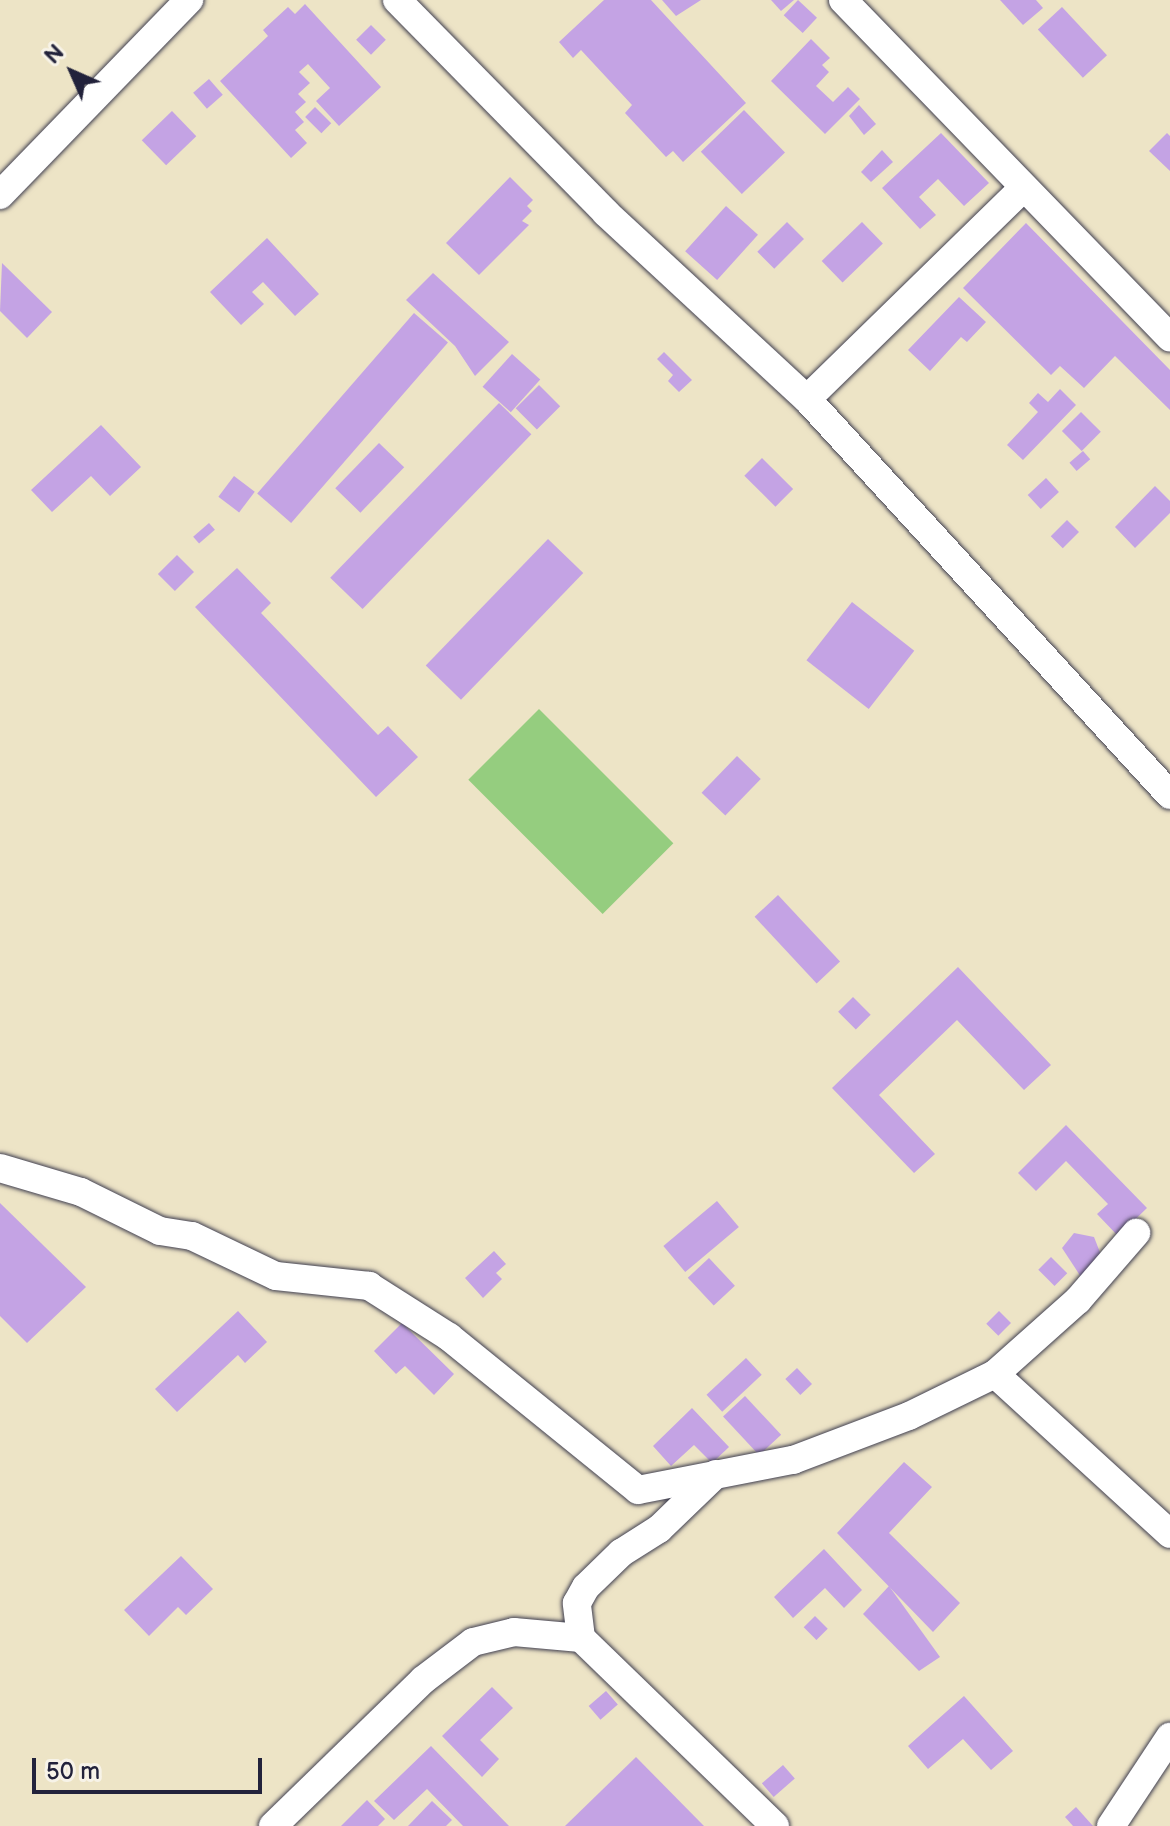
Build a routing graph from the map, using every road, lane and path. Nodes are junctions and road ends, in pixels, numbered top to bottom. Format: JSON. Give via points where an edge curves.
{"nodes":[{"id":1,"x":189,"y":0,"type":"edge"},
{"id":2,"x":397,"y":0,"type":"edge"},
{"id":3,"x":843,"y":0,"type":"edge"},
{"id":4,"x":1023,"y":188,"type":"junction"},
{"id":5,"x":0,"y":195,"type":"edge"},
{"id":6,"x":1170,"y":338,"type":"edge"},
{"id":7,"x":807,"y":399,"type":"junction"},
{"id":8,"x":1170,"y":795,"type":"edge"},
{"id":9,"x":0,"y":1168,"type":"edge"},
{"id":10,"x":1136,"y":1233,"type":"dead end"},
{"id":11,"x":995,"y":1374,"type":"junction"},
{"id":12,"x":718,"y":1472,"type":"junction"},
{"id":13,"x":1170,"y":1534,"type":"edge"},
{"id":14,"x":581,"y":1638,"type":"junction"},
{"id":15,"x":1170,"y":1737,"type":"edge"},
{"id":16,"x":273,"y":1826,"type":"edge"},
{"id":17,"x":775,"y":1826,"type":"edge"},
{"id":18,"x":1111,"y":1826,"type":"edge"}],
"edges":[{"from":1,"to":5,"type":"street"},
{"from":2,"to":7,"type":"street","via":[[606,213]]},
{"from":3,"to":4,"type":"street"},
{"from":4,"to":6,"type":"street"},
{"from":4,"to":7,"type":"street"},
{"from":7,"to":8,"type":"street"},
{"from":9,"to":12,"type":"street","via":[[81,1192],[160,1231],[192,1236],[276,1276],[369,1286],[449,1337],[638,1490]]},
{"from":10,"to":11,"type":"street","via":[[1078,1300]]},
{"from":11,"to":12,"type":"street","via":[[909,1416],[793,1460]]},
{"from":11,"to":13,"type":"street"},
{"from":12,"to":14,"type":"street","via":[[659,1529],[621,1553],[586,1587],[577,1603]]},
{"from":14,"to":16,"type":"street","via":[[514,1632],[473,1642],[423,1680]]},
{"from":14,"to":17,"type":"street"},
{"from":15,"to":18,"type":"street"}]}
